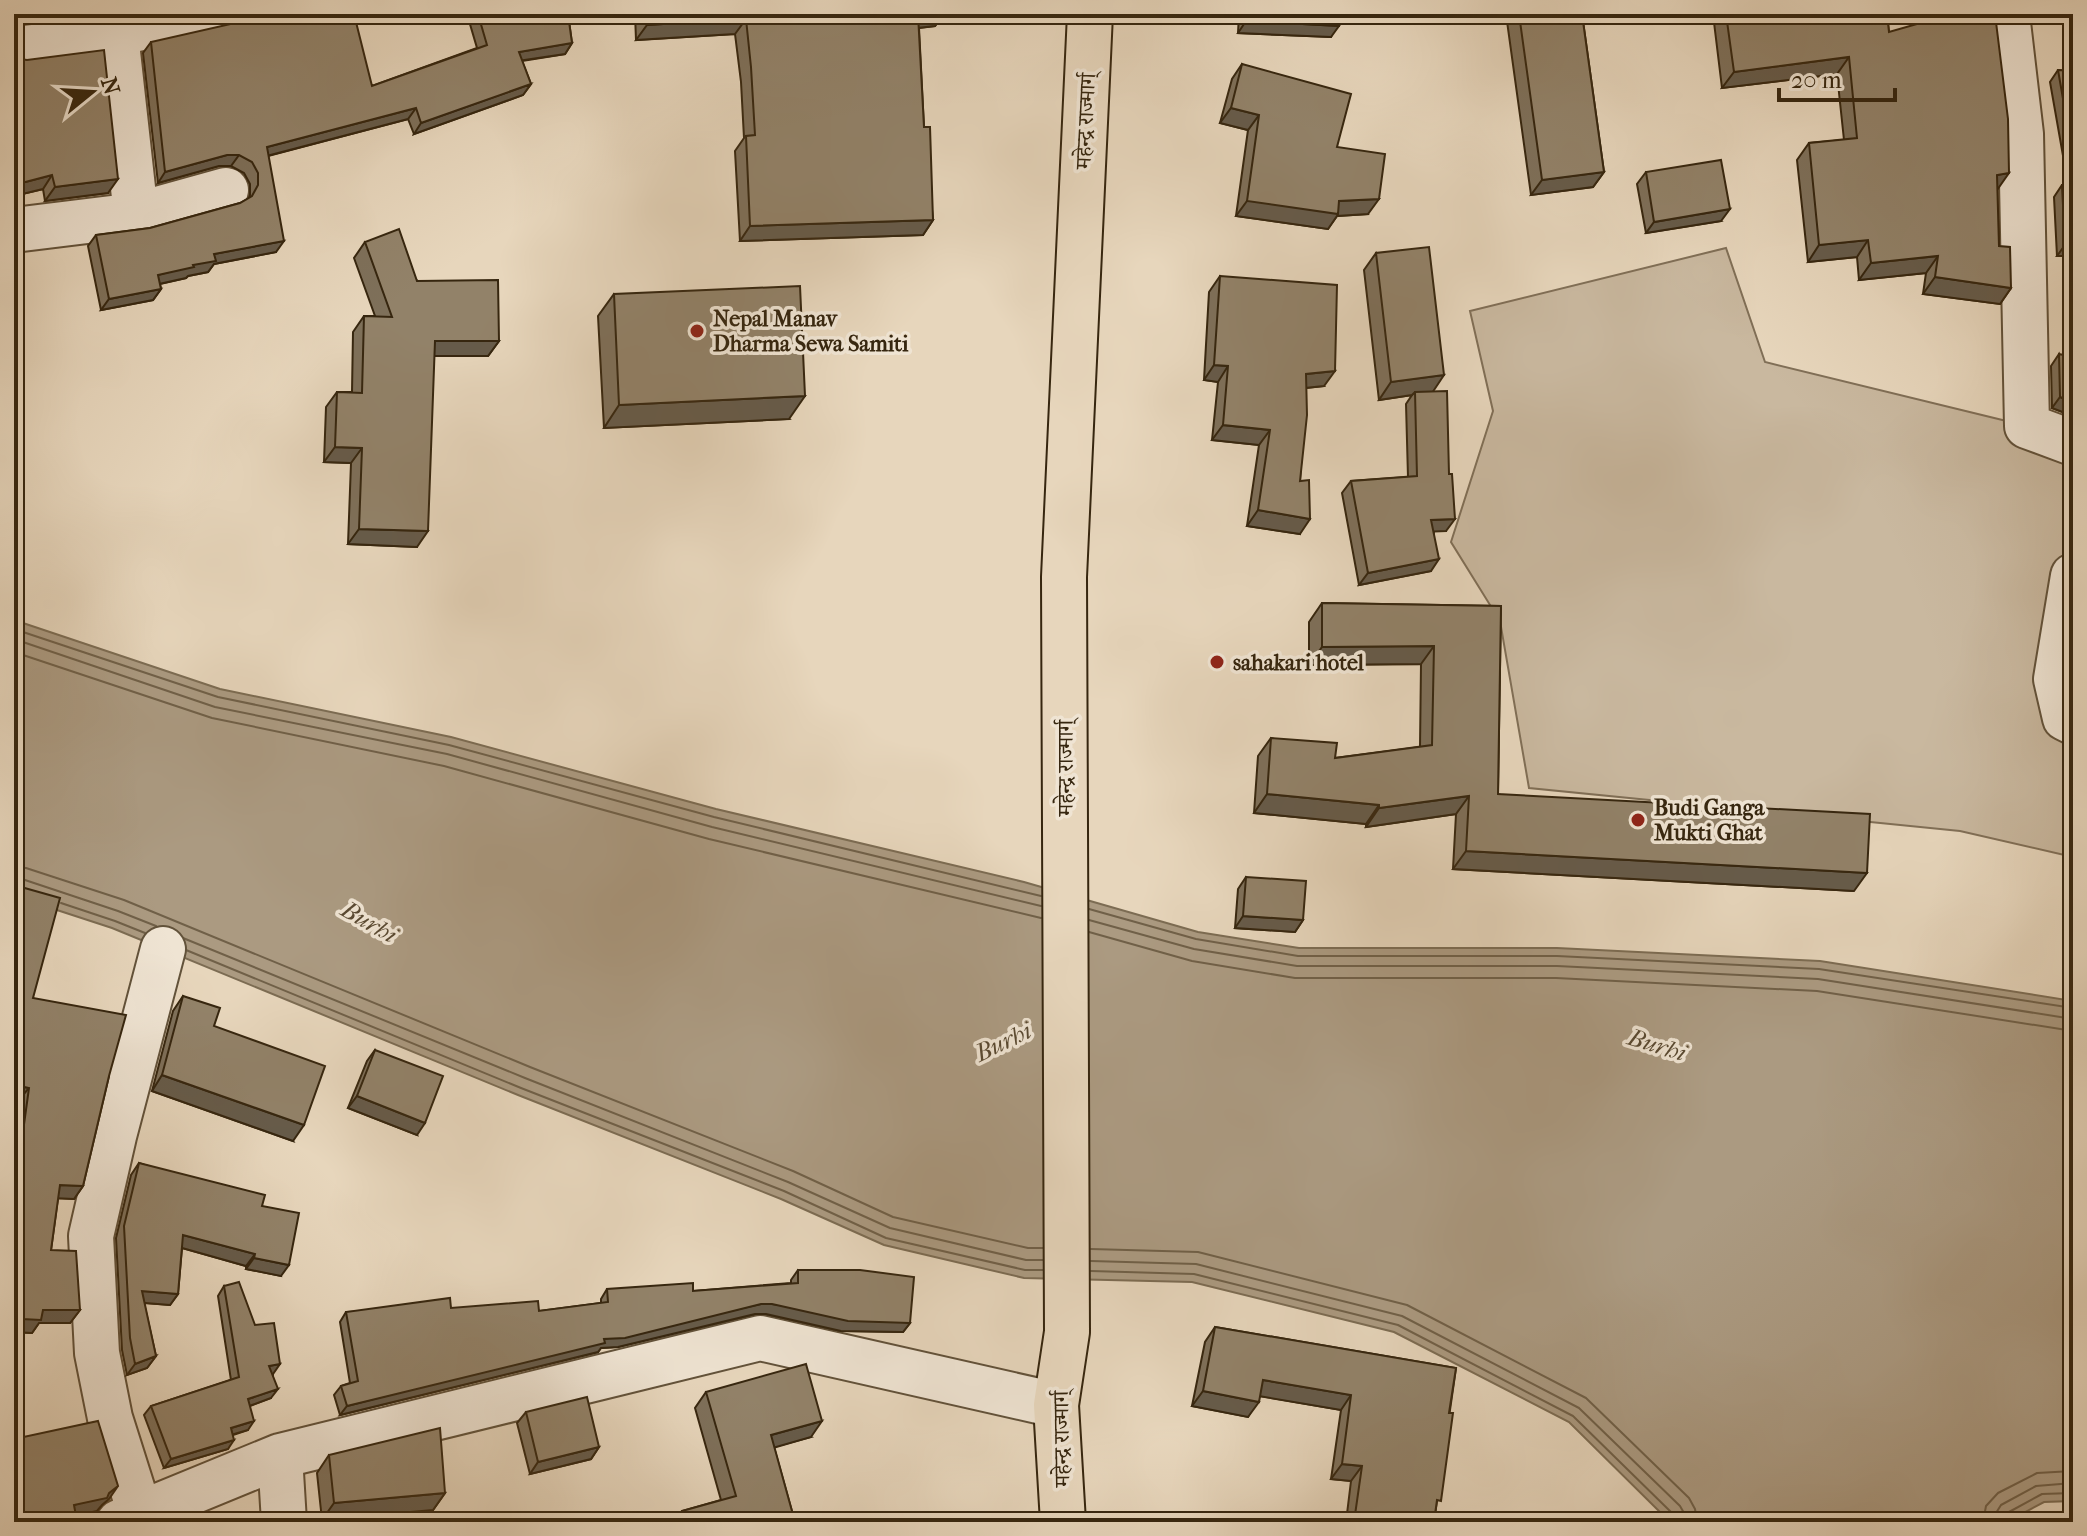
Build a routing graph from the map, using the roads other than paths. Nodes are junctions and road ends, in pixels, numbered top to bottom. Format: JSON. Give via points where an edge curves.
{"nodes":[{"id":1,"x":208,"y":14,"type":"edge"},
{"id":2,"x":1090,"y":14,"type":"edge"},
{"id":3,"x":2007,"y":14,"type":"edge"},
{"id":4,"x":90,"y":30,"type":"edge"},
{"id":5,"x":14,"y":49,"type":"edge"},
{"id":6,"x":226,"y":190,"type":"dead end"},
{"id":7,"x":136,"y":215,"type":"junction"},
{"id":8,"x":14,"y":230,"type":"edge"},
{"id":9,"x":2073,"y":443,"type":"edge"},
{"id":10,"x":2073,"y":576,"type":"edge"},
{"id":11,"x":2073,"y":722,"type":"edge"},
{"id":12,"x":163,"y":949,"type":"dead end"},
{"id":13,"x":1056,"y":1405,"type":"junction"},
{"id":14,"x":280,"y":1456,"type":"junction"},
{"id":15,"x":130,"y":1518,"type":"edge"},
{"id":16,"x":284,"y":1522,"type":"edge"},
{"id":17,"x":1063,"y":1522,"type":"edge"}],
"edges":[{"from":1,"to":4,"type":"street"},
{"from":2,"to":13,"type":"highway","name":"महेन्द्र राज्मार्ग्","via":[[1064,577],[1067,1332]]},
{"from":3,"to":9,"type":"street","via":[[2021,134],[2027,426]]},
{"from":4,"to":5,"type":"street"},
{"from":4,"to":7,"type":"street"},
{"from":6,"to":7,"type":"street"},
{"from":7,"to":8,"type":"street"},
{"from":10,"to":11,"type":"street","via":[[2056,679],[2065,718]]},
{"from":12,"to":15,"type":"street","via":[[91,1236],[97,1353]]},
{"from":13,"to":14,"type":"street","via":[[760,1338]]},
{"from":13,"to":17,"type":"highway","name":"महेन्द्र राज्मार्ग्"},
{"from":14,"to":15,"type":"street"},
{"from":14,"to":16,"type":"street"}]}
